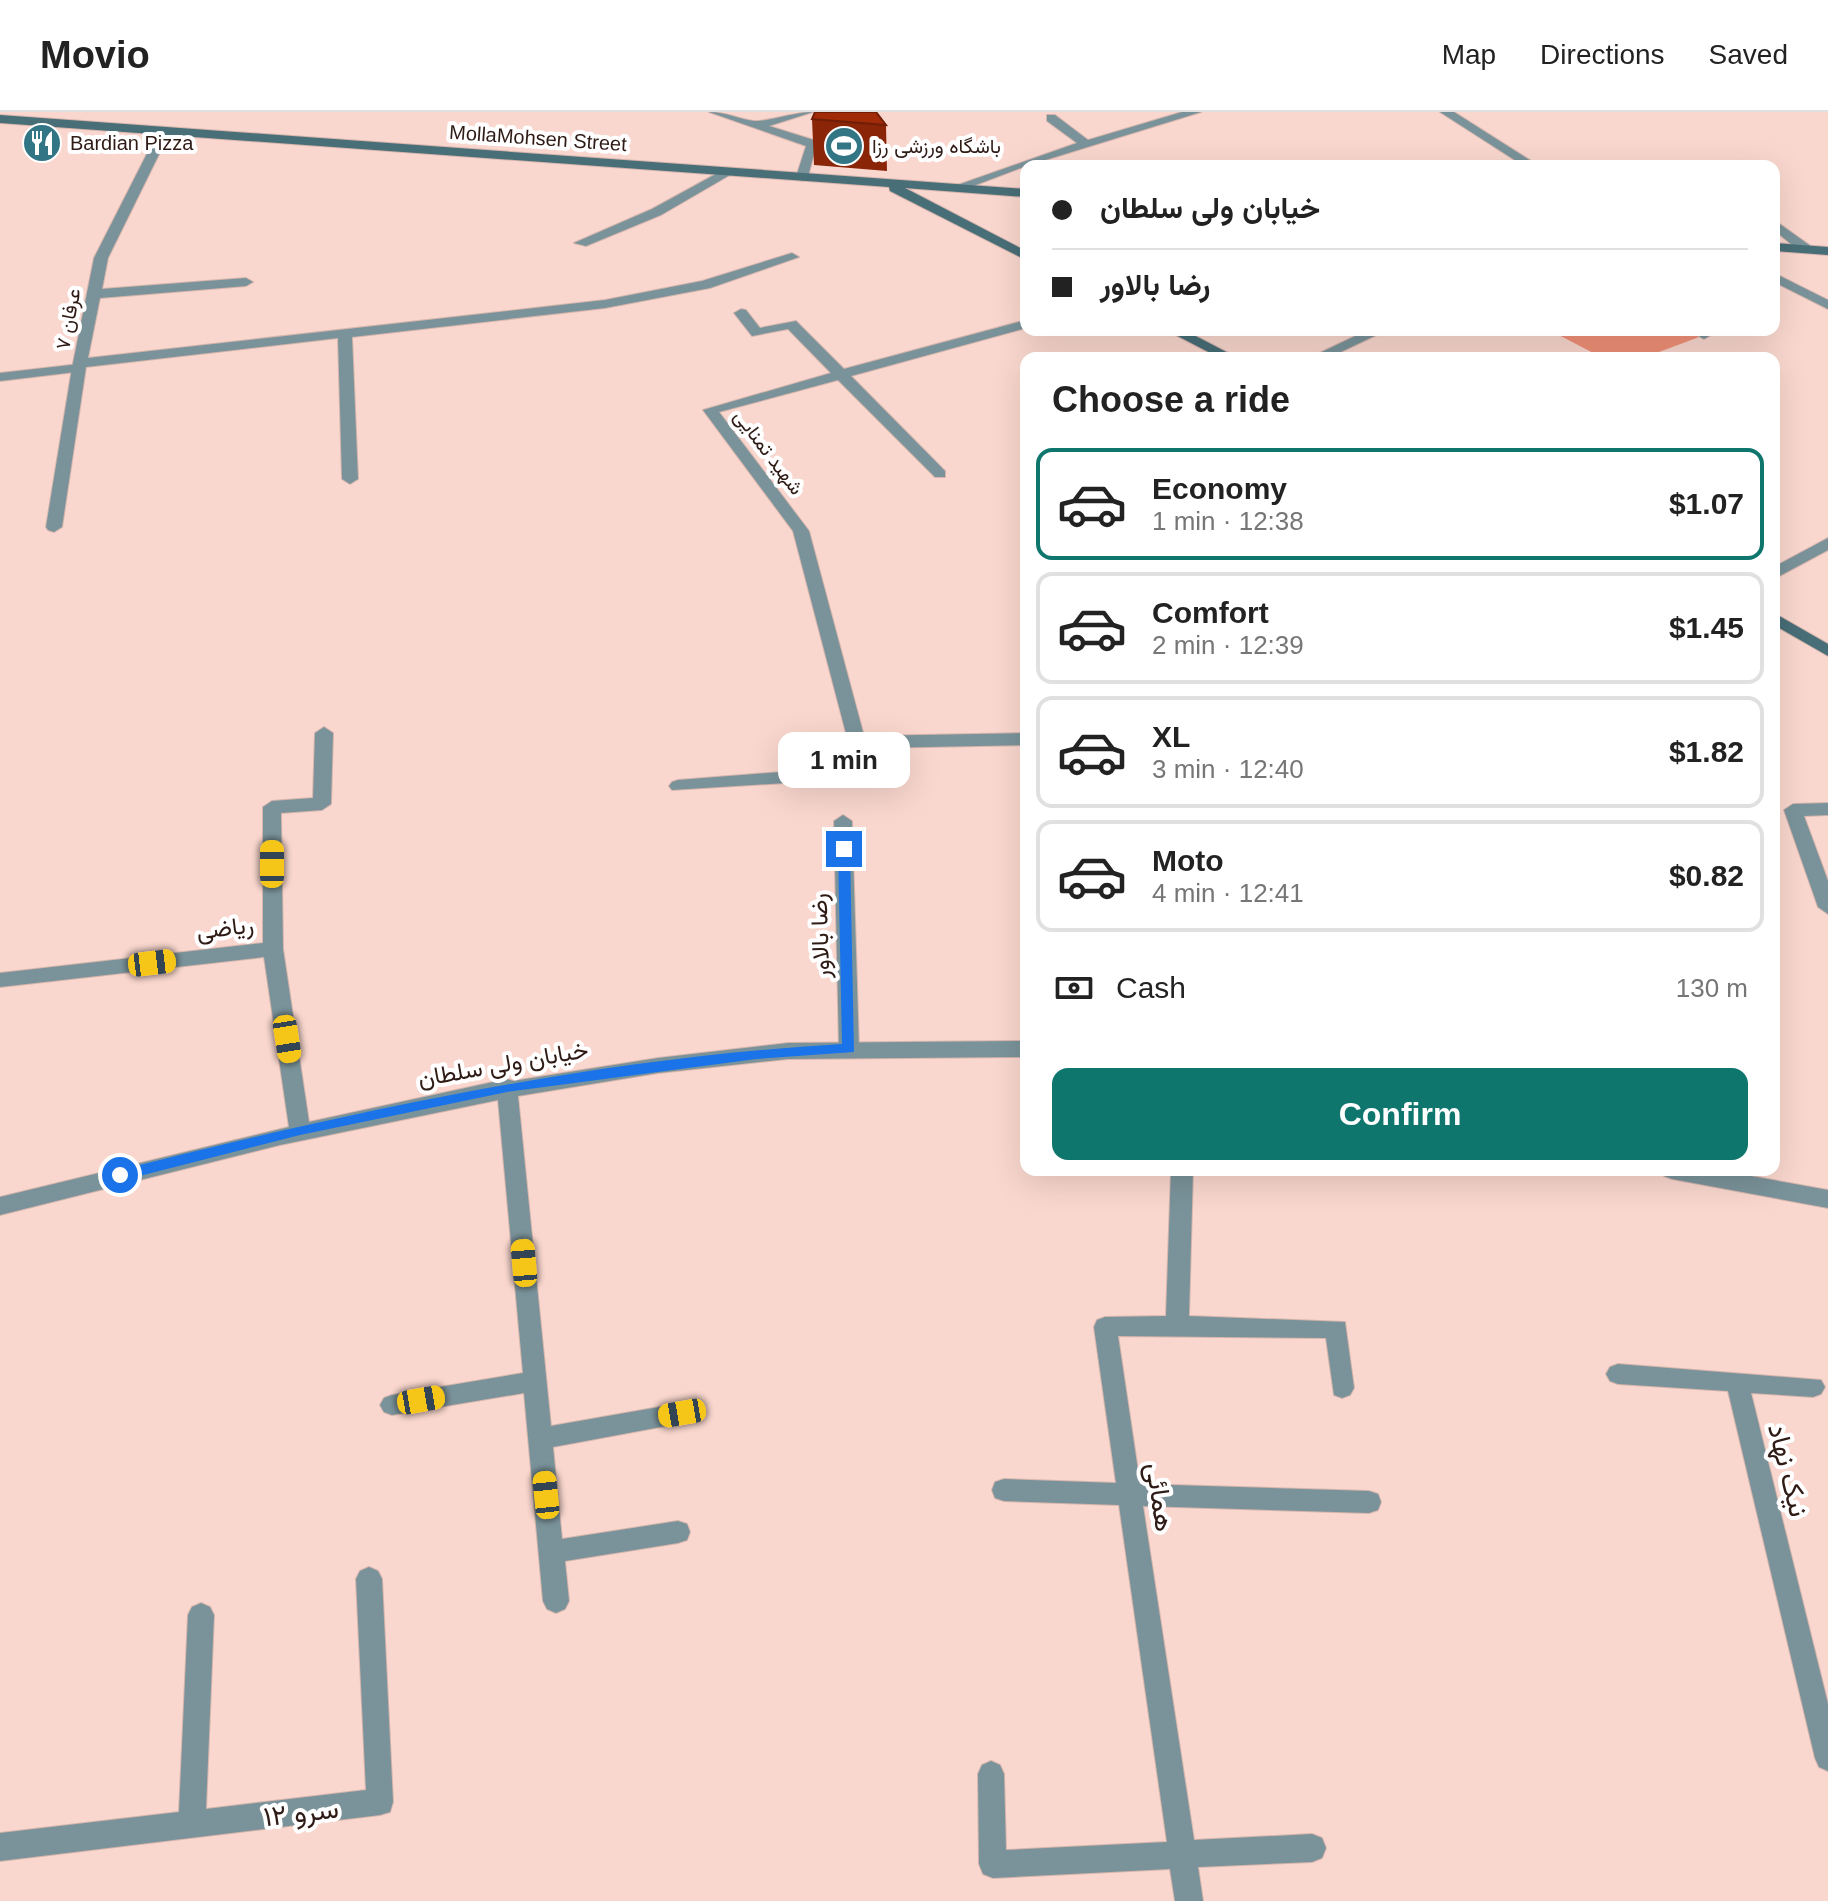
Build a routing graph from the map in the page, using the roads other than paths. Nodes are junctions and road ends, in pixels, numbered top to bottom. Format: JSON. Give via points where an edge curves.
{"nodes":[{"id":1,"x":715,"y":112,"type":"edge"},
{"id":2,"x":807,"y":112,"type":"edge"},
{"id":3,"x":1195,"y":112,"type":"edge"},
{"id":4,"x":1447,"y":112,"type":"edge"},
{"id":5,"x":1051,"y":118,"type":"dead end"},
{"id":6,"x":0,"y":119,"type":"edge"},
{"id":7,"x":757,"y":125,"type":"junction"},
{"id":8,"x":164,"y":132,"type":"junction"},
{"id":9,"x":1086,"y":144,"type":"junction"},
{"id":10,"x":1038,"y":160,"type":"edge"},
{"id":11,"x":1523,"y":160,"type":"edge"},
{"id":12,"x":1020,"y":166,"type":"edge"},
{"id":13,"x":729,"y":172,"type":"junction"},
{"id":14,"x":802,"y":177,"type":"junction"},
{"id":15,"x":885,"y":183,"type":"junction"},
{"id":16,"x":955,"y":188,"type":"junction"},
{"id":17,"x":1020,"y":193,"type":"edge"},
{"id":18,"x":1780,"y":229,"type":"edge"},
{"id":19,"x":581,"y":243,"type":"dead end"},
{"id":20,"x":1780,"y":248,"type":"edge"},
{"id":21,"x":1807,"y":250,"type":"junction"},
{"id":22,"x":1828,"y":251,"type":"edge"},
{"id":23,"x":1020,"y":253,"type":"edge"},
{"id":24,"x":792,"y":257,"type":"dead end"},
{"id":25,"x":1780,"y":280,"type":"edge"},
{"id":26,"x":246,"y":282,"type":"dead end"},
{"id":27,"x":93,"y":294,"type":"junction"},
{"id":28,"x":1828,"y":305,"type":"edge"},
{"id":29,"x":741,"y":313,"type":"dead end"},
{"id":30,"x":1020,"y":326,"type":"edge"},
{"id":31,"x":345,"y":334,"type":"junction"},
{"id":32,"x":1185,"y":336,"type":"edge"},
{"id":33,"x":1366,"y":336,"type":"edge"},
{"id":34,"x":1219,"y":352,"type":"edge"},
{"id":35,"x":1330,"y":352,"type":"edge"},
{"id":36,"x":80,"y":366,"type":"junction"},
{"id":37,"x":841,"y":373,"type":"junction"},
{"id":38,"x":0,"y":377,"type":"edge"},
{"id":39,"x":940,"y":474,"type":"dead end"},
{"id":40,"x":350,"y":479,"type":"dead end"},
{"id":41,"x":54,"y":527,"type":"dead end"},
{"id":42,"x":1828,"y":543,"type":"edge"},
{"id":43,"x":1780,"y":571,"type":"edge"},
{"id":44,"x":1780,"y":622,"type":"edge"},
{"id":45,"x":1828,"y":651,"type":"edge"},
{"id":46,"x":324,"y":733,"type":"dead end"},
{"id":47,"x":1020,"y":739,"type":"edge"},
{"id":48,"x":857,"y":742,"type":"junction"},
{"id":49,"x":678,"y":786,"type":"dead end"},
{"id":50,"x":1828,"y":809,"type":"edge"},
{"id":51,"x":843,"y":821,"type":"dead end"},
{"id":52,"x":1828,"y":907,"type":"edge"},
{"id":53,"x":273,"y":949,"type":"junction"},
{"id":54,"x":0,"y":980,"type":"edge"},
{"id":55,"x":849,"y":1049,"type":"junction"},
{"id":56,"x":1020,"y":1049,"type":"edge"},
{"id":57,"x":507,"y":1087,"type":"junction"},
{"id":58,"x":300,"y":1130,"type":"junction"},
{"id":59,"x":1182,"y":1176,"type":"edge"},
{"id":60,"x":1704,"y":1176,"type":"edge"},
{"id":61,"x":1828,"y":1199,"type":"edge"},
{"id":62,"x":0,"y":1206,"type":"edge"},
{"id":63,"x":1177,"y":1325,"type":"junction"},
{"id":64,"x":1618,"y":1374,"type":"dead end"},
{"id":65,"x":535,"y":1381,"type":"junction"},
{"id":66,"x":1737,"y":1382,"type":"junction"},
{"id":67,"x":1813,"y":1387,"type":"dead end"},
{"id":68,"x":1342,"y":1388,"type":"dead end"},
{"id":69,"x":392,"y":1405,"type":"dead end"},
{"id":70,"x":682,"y":1413,"type":"dead end"},
{"id":71,"x":540,"y":1439,"type":"junction"},
{"id":72,"x":1004,"y":1490,"type":"dead end"},
{"id":73,"x":1130,"y":1494,"type":"junction"},
{"id":74,"x":1369,"y":1502,"type":"dead end"},
{"id":75,"x":678,"y":1532,"type":"dead end"},
{"id":76,"x":552,"y":1552,"type":"junction"},
{"id":77,"x":369,"y":1579,"type":"dead end"},
{"id":78,"x":556,"y":1601,"type":"dead end"},
{"id":79,"x":201,"y":1615,"type":"dead end"},
{"id":80,"x":1828,"y":1758,"type":"edge"},
{"id":81,"x":991,"y":1774,"type":"dead end"},
{"id":82,"x":192,"y":1826,"type":"junction"},
{"id":83,"x":0,"y":1847,"type":"edge"},
{"id":84,"x":1312,"y":1848,"type":"dead end"},
{"id":85,"x":1182,"y":1854,"type":"junction"},
{"id":86,"x":1189,"y":1901,"type":"edge"}],
"edges":[{"from":1,"to":7,"type":"street"},
{"from":2,"to":7,"type":"street"},
{"from":3,"to":9,"type":"street"},
{"from":4,"to":11,"type":"street"},
{"from":5,"to":9,"type":"street"},
{"from":6,"to":8,"type":"main road","name":"MollaMohsen Street"},
{"from":7,"to":14,"type":"street","via":[[813,144]]},
{"from":8,"to":13,"type":"main road","name":"MollaMohsen Street"},
{"from":8,"to":27,"type":"street","name":"عرفان ۷","via":[[115,224]]},
{"from":9,"to":10,"type":"street"},
{"from":12,"to":16,"type":"street"},
{"from":13,"to":14,"type":"main road","name":"MollaMohsen Street"},
{"from":13,"to":19,"type":"street","via":[[657,213]]},
{"from":14,"to":15,"type":"main road","name":"MollaMohsen Street"},
{"from":15,"to":16,"type":"main road","name":"MollaMohsen Street"},
{"from":15,"to":23,"type":"main road"},
{"from":16,"to":17,"type":"main road","name":"MollaMohsen Street"},
{"from":18,"to":21,"type":"street"},
{"from":20,"to":21,"type":"main road"},
{"from":21,"to":22,"type":"main road"},
{"from":24,"to":31,"type":"street","via":[[751,273],[655,296]]},
{"from":25,"to":28,"type":"street"},
{"from":26,"to":27,"type":"street"},
{"from":27,"to":36,"type":"street","name":"عرفان ۷"},
{"from":29,"to":37,"type":"street","via":[[757,333],[791,324]]},
{"from":30,"to":37,"type":"street","name":"شهید تمنایی"},
{"from":31,"to":36,"type":"street"},
{"from":31,"to":40,"type":"street"},
{"from":32,"to":34,"type":"main road"},
{"from":33,"to":35,"type":"street"},
{"from":36,"to":38,"type":"street"},
{"from":36,"to":41,"type":"street","name":"عرفان ۷"},
{"from":37,"to":39,"type":"street"},
{"from":37,"to":48,"type":"street","name":"شهید تمنایی","via":[[710,410],[801,531]]},
{"from":42,"to":43,"type":"street"},
{"from":44,"to":45,"type":"main road"},
{"from":46,"to":53,"type":"street","via":[[322,804],[272,807]]},
{"from":47,"to":48,"type":"street"},
{"from":48,"to":49,"type":"street","via":[[813,743],[817,775]]},
{"from":50,"to":52,"type":"street","via":[[1793,810]]},
{"from":51,"to":55,"type":"street","name":"رضا بالاور"},
{"from":53,"to":54,"type":"street","name":"ریاضی"},
{"from":53,"to":58,"type":"street","name":"ریاضی"},
{"from":55,"to":56,"type":"street","name":"خیابان ولی سلطان"},
{"from":55,"to":57,"type":"street","name":"خیابان ولی سلطان","via":[[756,1054]]},
{"from":57,"to":58,"type":"street","name":"خیابان ولی سلطان"},
{"from":57,"to":65,"type":"street"},
{"from":58,"to":62,"type":"street","name":"خیابان ولی سلطان"},
{"from":59,"to":63,"type":"street"},
{"from":60,"to":61,"type":"street"},
{"from":63,"to":68,"type":"street","via":[[1337,1329]]},
{"from":63,"to":73,"type":"street","name":"همائی","via":[[1105,1327]]},
{"from":64,"to":66,"type":"street"},
{"from":65,"to":69,"type":"street"},
{"from":65,"to":71,"type":"street"},
{"from":66,"to":67,"type":"street"},
{"from":66,"to":80,"type":"street","name":"نیک نهاد"},
{"from":70,"to":71,"type":"street"},
{"from":71,"to":76,"type":"street"},
{"from":72,"to":73,"type":"street"},
{"from":73,"to":74,"type":"street"},
{"from":73,"to":85,"type":"street","name":"همائی"},
{"from":75,"to":76,"type":"street"},
{"from":76,"to":78,"type":"street"},
{"from":77,"to":82,"type":"street","name":"سرو ۱۲","via":[[380,1802]]},
{"from":79,"to":82,"type":"street"},
{"from":81,"to":85,"type":"street","via":[[993,1864]]},
{"from":82,"to":83,"type":"street","name":"سرو ۱۲"},
{"from":84,"to":85,"type":"street"},
{"from":85,"to":86,"type":"street","name":"همائی"}]}
